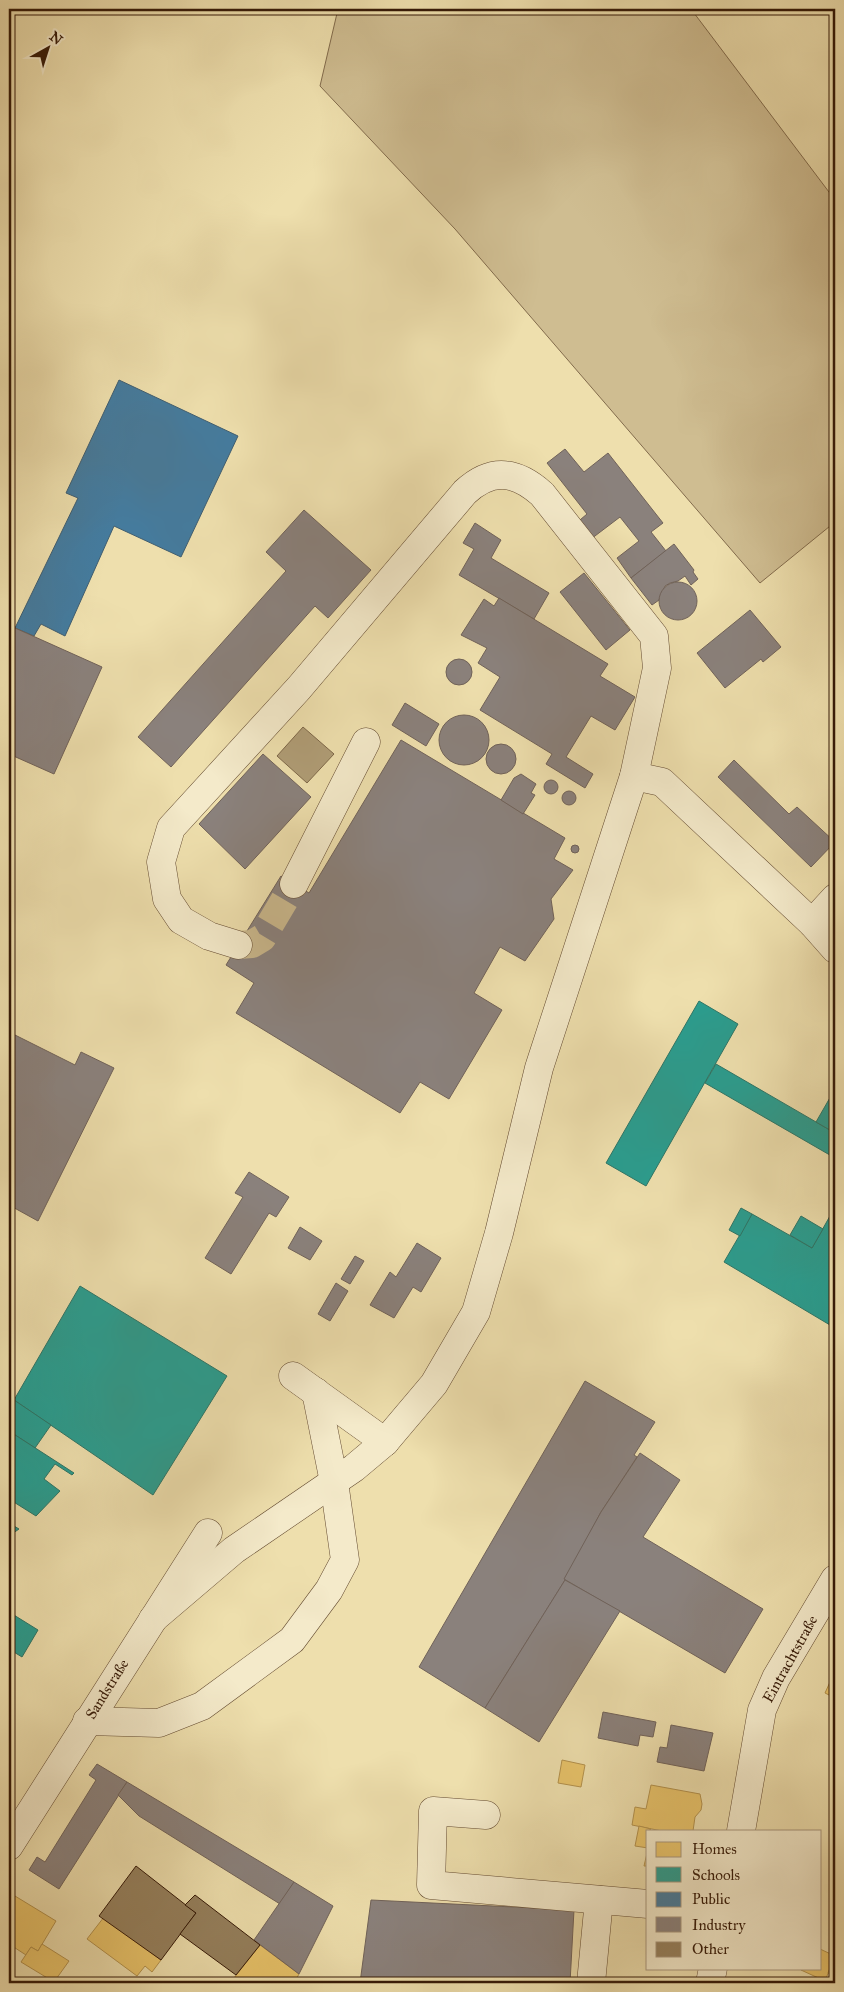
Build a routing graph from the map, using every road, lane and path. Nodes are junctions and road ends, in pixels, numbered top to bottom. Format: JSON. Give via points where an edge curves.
{"nodes":[{"id":1,"x":366,"y":742,"type":"dead end"},
{"id":2,"x":634,"y":776,"type":"junction"},
{"id":3,"x":294,"y":884,"type":"tunnel mouth"},
{"id":4,"x":835,"y":898,"type":"edge"},
{"id":5,"x":812,"y":923,"type":"junction"},
{"id":6,"x":238,"y":945,"type":"tunnel mouth"},
{"id":7,"x":835,"y":949,"type":"edge"},
{"id":8,"x":293,"y":1376,"type":"dead end"},
{"id":9,"x":316,"y":1392,"type":"junction"},
{"id":10,"x":385,"y":1442,"type":"junction"},
{"id":11,"x":334,"y":1482,"type":"junction"},
{"id":12,"x":208,"y":1533,"type":"dead end"},
{"id":13,"x":835,"y":1580,"type":"edge"},
{"id":14,"x":153,"y":1619,"type":"junction"},
{"id":15,"x":88,"y":1721,"type":"junction"},
{"id":16,"x":486,"y":1815,"type":"dead end"},
{"id":17,"x":741,"y":1830,"type":"edge"},
{"id":18,"x":9,"y":1846,"type":"edge"},
{"id":19,"x":599,"y":1900,"type":"junction"},
{"id":20,"x":646,"y":1904,"type":"edge"},
{"id":21,"x":713,"y":1970,"type":"edge"},
{"id":22,"x":591,"y":1983,"type":"edge"},
{"id":23,"x":710,"y":1983,"type":"edge"}],
"edges":[{"from":1,"to":3,"type":"street"},
{"from":2,"to":5,"type":"street","via":[[662,782]]},
{"from":2,"to":6,"type":"street","via":[[657,668],[654,636],[542,494],[512,474],[477,481],[299,688],[171,828],[161,862],[167,899],[181,920],[209,936]]},
{"from":2,"to":10,"type":"street","via":[[539,1068],[500,1233],[476,1312],[434,1384]]},
{"from":4,"to":5,"type":"street"},
{"from":5,"to":7,"type":"street"},
{"from":8,"to":9,"type":"street"},
{"from":9,"to":10,"type":"street"},
{"from":9,"to":11,"type":"street"},
{"from":10,"to":11,"type":"street"},
{"from":11,"to":14,"type":"street","via":[[234,1550]]},
{"from":11,"to":15,"type":"street","via":[[345,1560],[329,1590],[292,1640],[202,1706],[159,1723]]},
{"from":12,"to":14,"type":"street","name":"Sandstraße"},
{"from":13,"to":17,"type":"street","name":"Eintrachtstraße","via":[[776,1678],[762,1710]]},
{"from":14,"to":15,"type":"street","name":"Sandstraße"},
{"from":15,"to":18,"type":"street","name":"Sandstraße"},
{"from":16,"to":19,"type":"street","via":[[432,1810],[431,1885]]},
{"from":19,"to":20,"type":"street"},
{"from":19,"to":22,"type":"street"},
{"from":21,"to":23,"type":"street"}]}
